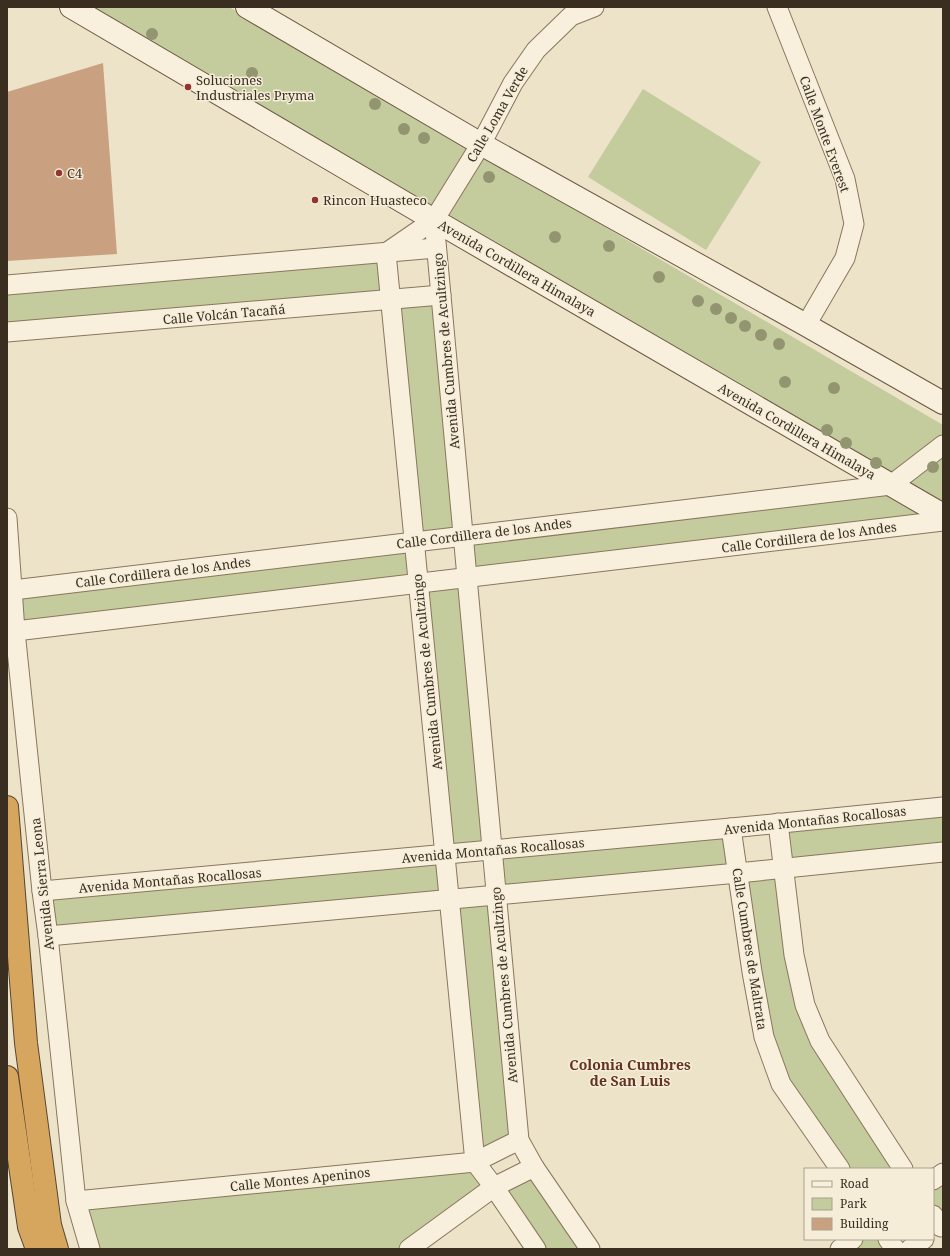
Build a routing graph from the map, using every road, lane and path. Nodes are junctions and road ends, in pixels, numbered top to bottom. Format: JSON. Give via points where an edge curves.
{"nodes":[{"id":1,"x":71,"y":7,"type":"edge"},
{"id":2,"x":247,"y":7,"type":"edge"},
{"id":3,"x":594,"y":7,"type":"edge"},
{"id":4,"x":777,"y":7,"type":"edge"},
{"id":5,"x":481,"y":144,"type":"junction"},
{"id":6,"x":434,"y":220,"type":"junction"},
{"id":7,"x":436,"y":248,"type":"junction"},
{"id":8,"x":386,"y":253,"type":"junction"},
{"id":9,"x":7,"y":285,"type":"edge"},
{"id":10,"x":440,"y":295,"type":"junction"},
{"id":11,"x":390,"y":300,"type":"junction"},
{"id":12,"x":806,"y":325,"type":"junction"},
{"id":13,"x":7,"y":332,"type":"edge"},
{"id":14,"x":943,"y":403,"type":"edge"},
{"id":15,"x":943,"y":445,"type":"edge"},
{"id":16,"x":891,"y":485,"type":"junction"},
{"id":17,"x":943,"y":515,"type":"edge"},
{"id":18,"x":7,"y":518,"type":"edge"},
{"id":19,"x":943,"y":521,"type":"edge"},
{"id":20,"x":463,"y":536,"type":"junction"},
{"id":21,"x":414,"y":542,"type":"junction"},
{"id":22,"x":467,"y":578,"type":"junction"},
{"id":23,"x":418,"y":583,"type":"junction"},
{"id":24,"x":13,"y":590,"type":"junction"},
{"id":25,"x":11,"y":632,"type":"edge"},
{"id":26,"x":7,"y":807,"type":"edge"},
{"id":27,"x":943,"y":807,"type":"edge"},
{"id":28,"x":778,"y":823,"type":"junction"},
{"id":29,"x":731,"y":828,"type":"junction"},
{"id":30,"x":492,"y":850,"type":"junction"},
{"id":31,"x":943,"y":852,"type":"edge"},
{"id":32,"x":445,"y":854,"type":"junction"},
{"id":33,"x":783,"y":868,"type":"junction"},
{"id":34,"x":738,"y":873,"type":"junction"},
{"id":35,"x":42,"y":891,"type":"junction"},
{"id":36,"x":496,"y":894,"type":"junction"},
{"id":37,"x":449,"y":899,"type":"junction"},
{"id":38,"x":48,"y":936,"type":"junction"},
{"id":39,"x":7,"y":1077,"type":"edge"},
{"id":40,"x":7,"y":1106,"type":"edge"},
{"id":41,"x":519,"y":1140,"type":"junction"},
{"id":42,"x":475,"y":1162,"type":"junction"},
{"id":43,"x":534,"y":1167,"type":"junction"},
{"id":44,"x":839,"y":1168,"type":"edge"},
{"id":45,"x":902,"y":1168,"type":"edge"},
{"id":46,"x":943,"y":1173,"type":"edge"},
{"id":47,"x":934,"y":1179,"type":"edge"},
{"id":48,"x":494,"y":1188,"type":"junction"},
{"id":49,"x":76,"y":1201,"type":"junction"},
{"id":50,"x":852,"y":1240,"type":"edge"},
{"id":51,"x":889,"y":1240,"type":"edge"},
{"id":52,"x":923,"y":1240,"type":"edge"},
{"id":53,"x":23,"y":1249,"type":"edge"},
{"id":54,"x":37,"y":1249,"type":"edge"},
{"id":55,"x":57,"y":1249,"type":"edge"},
{"id":56,"x":90,"y":1249,"type":"edge"},
{"id":57,"x":408,"y":1249,"type":"edge"},
{"id":58,"x":536,"y":1249,"type":"edge"},
{"id":59,"x":590,"y":1249,"type":"edge"},
{"id":60,"x":840,"y":1249,"type":"edge"},
{"id":61,"x":895,"y":1249,"type":"edge"},
{"id":62,"x":910,"y":1249,"type":"edge"}],
"edges":[{"from":1,"to":6,"type":"main road","name":"Avenida Cordillera Himalaya"},
{"from":2,"to":5,"type":"main road"},
{"from":3,"to":5,"type":"street","name":"Calle Loma Verde","via":[[571,16],[536,50],[512,83]]},
{"from":4,"to":12,"type":"street","name":"Calle Monte Everest","via":[[844,179],[854,224],[845,258]]},
{"from":5,"to":6,"type":"street","name":"Calle Loma Verde"},
{"from":5,"to":12,"type":"main road"},
{"from":6,"to":7,"type":"street","name":"Avenida Cumbres de Acultzingo"},
{"from":6,"to":8,"type":"street"},
{"from":6,"to":16,"type":"main road","name":"Avenida Cordillera Himalaya"},
{"from":7,"to":8,"type":"street"},
{"from":7,"to":10,"type":"street","name":"Avenida Cumbres de Acultzingo"},
{"from":8,"to":9,"type":"street"},
{"from":8,"to":11,"type":"street","name":"Avenida Cumbres de Acultzingo"},
{"from":10,"to":11,"type":"street","name":"Calle Volcán Tacañá"},
{"from":10,"to":20,"type":"street","name":"Avenida Cumbres de Acultzingo"},
{"from":11,"to":13,"type":"street","name":"Calle Volcán Tacañá"},
{"from":11,"to":21,"type":"street","name":"Avenida Cumbres de Acultzingo"},
{"from":12,"to":14,"type":"main road"},
{"from":15,"to":16,"type":"street"},
{"from":16,"to":17,"type":"main road","name":"Avenida Cordillera Himalaya"},
{"from":16,"to":20,"type":"street","name":"Calle Cordillera de los Andes"},
{"from":18,"to":24,"type":"street","name":"Avenida Sierra Leona"},
{"from":19,"to":22,"type":"street","name":"Calle Cordillera de los Andes"},
{"from":20,"to":21,"type":"street","name":"Calle Cordillera de los Andes"},
{"from":20,"to":22,"type":"street","name":"Avenida Cumbres de Acultzingo"},
{"from":21,"to":23,"type":"street","name":"Avenida Cumbres de Acultzingo"},
{"from":21,"to":24,"type":"street","name":"Calle Cordillera de los Andes"},
{"from":22,"to":23,"type":"street","name":"Calle Cordillera de los Andes"},
{"from":22,"to":30,"type":"street","name":"Avenida Cumbres de Acultzingo"},
{"from":23,"to":25,"type":"street","name":"Calle Cordillera de los Andes"},
{"from":23,"to":32,"type":"street","name":"Avenida Cumbres de Acultzingo"},
{"from":24,"to":25,"type":"street","name":"Avenida Sierra Leona"},
{"from":25,"to":35,"type":"street","name":"Avenida Sierra Leona"},
{"from":26,"to":55,"type":"highway","name":"Avenida Sierra Leona","via":[[26,1043],[50,1225]]},
{"from":27,"to":28,"type":"street","name":"Avenida Montañas Rocallosas"},
{"from":28,"to":29,"type":"street","name":"Avenida Montañas Rocallosas"},
{"from":28,"to":33,"type":"street"},
{"from":29,"to":30,"type":"street","name":"Avenida Montañas Rocallosas"},
{"from":29,"to":34,"type":"street","name":"Calle Cumbres de Maltrata"},
{"from":30,"to":32,"type":"street","name":"Avenida Montañas Rocallosas"},
{"from":30,"to":36,"type":"street","name":"Avenida Cumbres de Acultzingo"},
{"from":31,"to":33,"type":"street"},
{"from":32,"to":35,"type":"street","name":"Avenida Montañas Rocallosas"},
{"from":32,"to":37,"type":"street","name":"Avenida Cumbres de Acultzingo"},
{"from":33,"to":34,"type":"street"},
{"from":33,"to":45,"type":"street","via":[[794,956],[805,1005],[820,1041]]},
{"from":34,"to":36,"type":"street"},
{"from":34,"to":44,"type":"street","name":"Calle Cumbres de Maltrata","via":[[764,1037],[781,1084]]},
{"from":35,"to":38,"type":"street","name":"Avenida Sierra Leona"},
{"from":36,"to":37,"type":"street"},
{"from":36,"to":41,"type":"street","name":"Avenida Cumbres de Acultzingo"},
{"from":37,"to":38,"type":"street"},
{"from":37,"to":42,"type":"street","name":"Avenida Cumbres de Acultzingo"},
{"from":38,"to":49,"type":"street","name":"Avenida Sierra Leona"},
{"from":39,"to":54,"type":"highway","via":[[29,1227]]},
{"from":40,"to":53,"type":"highway","via":[[16,1230]]},
{"from":41,"to":42,"type":"street","name":"Calle Montes Apeninos"},
{"from":41,"to":43,"type":"street","name":"Avenida Cumbres de Acultzingo"},
{"from":42,"to":48,"type":"street"},
{"from":42,"to":49,"type":"street","name":"Calle Montes Apeninos"},
{"from":43,"to":48,"type":"street"},
{"from":43,"to":59,"type":"street","name":"Avenida Cumbres de Acultzingo"},
{"from":46,"to":47,"type":"street"},
{"from":48,"to":57,"type":"street"},
{"from":48,"to":58,"type":"street"},
{"from":49,"to":56,"type":"street","name":"Avenida Sierra Leona"},
{"from":50,"to":60,"type":"street"},
{"from":51,"to":61,"type":"street"},
{"from":52,"to":62,"type":"street"}]}
